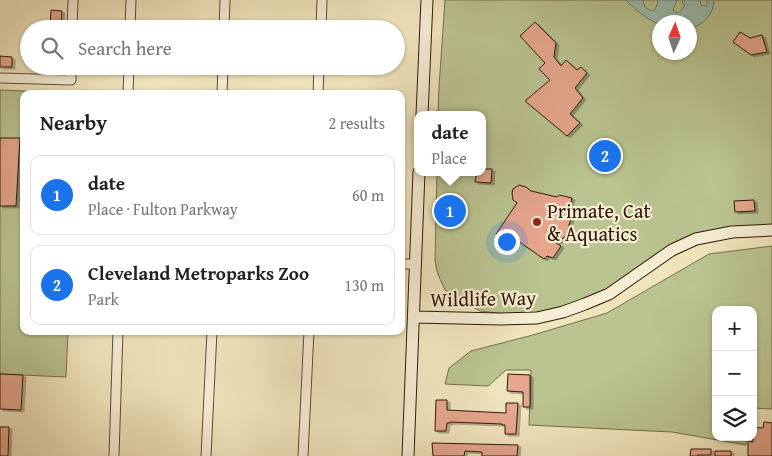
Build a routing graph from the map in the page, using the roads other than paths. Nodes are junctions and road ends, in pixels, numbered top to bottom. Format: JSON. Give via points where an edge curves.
{"nodes":[{"id":1,"x":73,"y":0,"type":"edge"},
{"id":2,"x":131,"y":0,"type":"edge"},
{"id":3,"x":225,"y":0,"type":"edge"},
{"id":4,"x":322,"y":0,"type":"edge"},
{"id":5,"x":427,"y":0,"type":"edge"},
{"id":6,"x":72,"y":20,"type":"edge"},
{"id":7,"x":130,"y":20,"type":"edge"},
{"id":8,"x":224,"y":20,"type":"edge"},
{"id":9,"x":321,"y":20,"type":"edge"},
{"id":10,"x":71,"y":75,"type":"edge"},
{"id":11,"x":129,"y":75,"type":"edge"},
{"id":12,"x":223,"y":75,"type":"edge"},
{"id":13,"x":319,"y":75,"type":"edge"},
{"id":14,"x":0,"y":78,"type":"edge"},
{"id":15,"x":128,"y":90,"type":"edge"},
{"id":16,"x":222,"y":90,"type":"edge"},
{"id":17,"x":318,"y":90,"type":"edge"},
{"id":18,"x":422,"y":111,"type":"edge"},
{"id":19,"x":419,"y":176,"type":"edge"},
{"id":20,"x":772,"y":230,"type":"edge"},
{"id":21,"x":405,"y":264,"type":"edge"},
{"id":22,"x":415,"y":264,"type":"junction"},
{"id":23,"x":414,"y":317,"type":"junction"},
{"id":24,"x":118,"y":335,"type":"edge"},
{"id":25,"x":212,"y":335,"type":"edge"},
{"id":26,"x":309,"y":335,"type":"edge"},
{"id":27,"x":114,"y":456,"type":"edge"},
{"id":28,"x":206,"y":456,"type":"edge"},
{"id":29,"x":303,"y":456,"type":"edge"},
{"id":30,"x":408,"y":456,"type":"edge"}],
"edges":[{"from":1,"to":6,"type":"street"},
{"from":2,"to":7,"type":"street"},
{"from":3,"to":8,"type":"street"},
{"from":4,"to":9,"type":"street"},
{"from":5,"to":18,"type":"street"},
{"from":10,"to":14,"type":"street","via":[[71,80]]},
{"from":11,"to":15,"type":"street"},
{"from":12,"to":16,"type":"street"},
{"from":13,"to":17,"type":"street"},
{"from":19,"to":22,"type":"street"},
{"from":20,"to":23,"type":"street","name":"Wildlife Way","via":[[732,232],[696,239],[672,250],[609,294],[563,312],[537,318]]},
{"from":21,"to":22,"type":"street"},
{"from":22,"to":23,"type":"street"},
{"from":23,"to":30,"type":"street"},
{"from":24,"to":27,"type":"street"},
{"from":25,"to":28,"type":"street"},
{"from":26,"to":29,"type":"street"}]}
